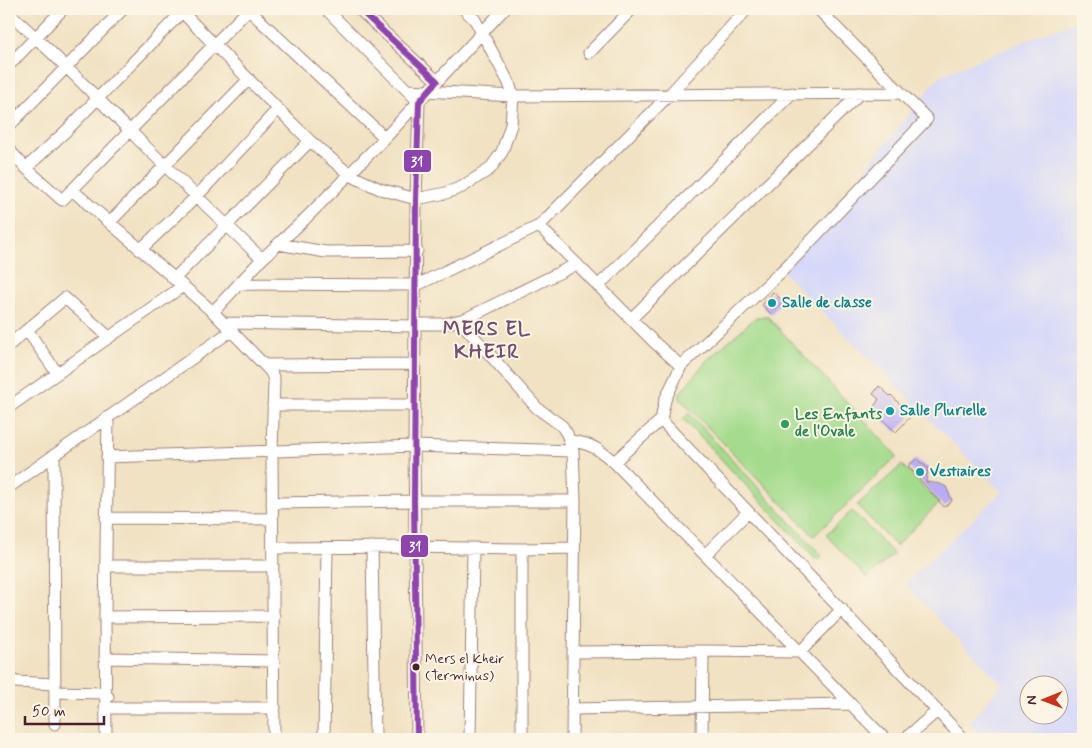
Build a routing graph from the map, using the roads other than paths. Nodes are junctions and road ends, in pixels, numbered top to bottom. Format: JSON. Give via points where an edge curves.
{"nodes":[{"id":1,"x":63,"y":9,"type":"edge"},
{"id":2,"x":123,"y":9,"type":"edge"},
{"id":3,"x":248,"y":9,"type":"edge"},
{"id":4,"x":326,"y":9,"type":"edge"},
{"id":5,"x":359,"y":9,"type":"edge"},
{"id":6,"x":464,"y":9,"type":"edge"},
{"id":7,"x":504,"y":9,"type":"edge"},
{"id":8,"x":632,"y":9,"type":"edge"},
{"id":9,"x":747,"y":9,"type":"edge"},
{"id":10,"x":818,"y":9,"type":"edge"},
{"id":11,"x":180,"y":10,"type":"edge"},
{"id":12,"x":9,"y":13,"type":"edge"},
{"id":13,"x":481,"y":34,"type":"junction"},
{"id":14,"x":36,"y":37,"type":"junction"},
{"id":15,"x":214,"y":44,"type":"junction"},
{"id":16,"x":589,"y":53,"type":"dead end"},
{"id":17,"x":9,"y":65,"type":"edge"},
{"id":18,"x":66,"y":67,"type":"junction"},
{"id":19,"x":249,"y":79,"type":"junction"},
{"id":20,"x":437,"y":81,"type":"junction"},
{"id":21,"x":408,"y":90,"type":"junction"},
{"id":22,"x":427,"y":92,"type":"junction"},
{"id":23,"x":792,"y":93,"type":"junction"},
{"id":24,"x":860,"y":93,"type":"junction"},
{"id":25,"x":900,"y":93,"type":"junction"},
{"id":26,"x":670,"y":94,"type":"junction"},
{"id":27,"x":513,"y":96,"type":"junction"},
{"id":28,"x":98,"y":97,"type":"junction"},
{"id":29,"x":419,"y":102,"type":"junction"},
{"id":30,"x":278,"y":109,"type":"junction"},
{"id":31,"x":9,"y":126,"type":"edge"},
{"id":32,"x":130,"y":131,"type":"junction"},
{"id":33,"x":385,"y":138,"type":"junction"},
{"id":34,"x":310,"y":141,"type":"junction"},
{"id":35,"x":9,"y":150,"type":"edge"},
{"id":36,"x":166,"y":166,"type":"junction"},
{"id":37,"x":26,"y":168,"type":"junction"},
{"id":38,"x":350,"y":175,"type":"junction"},
{"id":39,"x":72,"y":190,"type":"junction"},
{"id":40,"x":197,"y":196,"type":"junction"},
{"id":41,"x":416,"y":199,"type":"junction"},
{"id":42,"x":110,"y":222,"type":"junction"},
{"id":43,"x":227,"y":226,"type":"junction"},
{"id":44,"x":539,"y":226,"type":"junction"},
{"id":45,"x":278,"y":244,"type":"junction"},
{"id":46,"x":140,"y":250,"type":"junction"},
{"id":47,"x":416,"y":251,"type":"junction"},
{"id":48,"x":262,"y":259,"type":"junction"},
{"id":49,"x":577,"y":264,"type":"junction"},
{"id":50,"x":179,"y":282,"type":"junction"},
{"id":51,"x":239,"y":284,"type":"junction"},
{"id":52,"x":417,"y":286,"type":"junction"},
{"id":53,"x":598,"y":286,"type":"junction"},
{"id":54,"x":213,"y":312,"type":"junction"},
{"id":55,"x":631,"y":319,"type":"junction"},
{"id":56,"x":460,"y":321,"type":"junction"},
{"id":57,"x":416,"y":325,"type":"junction"},
{"id":58,"x":228,"y":327,"type":"junction"},
{"id":59,"x":27,"y":330,"type":"junction"},
{"id":60,"x":109,"y":337,"type":"junction"},
{"id":61,"x":9,"y":345,"type":"edge"},
{"id":62,"x":415,"y":364,"type":"junction"},
{"id":63,"x":266,"y":365,"type":"junction"},
{"id":64,"x":681,"y":366,"type":"junction"},
{"id":65,"x":57,"y":373,"type":"junction"},
{"id":66,"x":273,"y":405,"type":"junction"},
{"id":67,"x":415,"y":405,"type":"junction"},
{"id":68,"x":9,"y":407,"type":"edge"},
{"id":69,"x":108,"y":417,"type":"junction"},
{"id":70,"x":661,"y":420,"type":"junction"},
{"id":71,"x":414,"y":446,"type":"junction"},
{"id":72,"x":572,"y":446,"type":"junction"},
{"id":73,"x":272,"y":452,"type":"junction"},
{"id":74,"x":54,"y":455,"type":"junction"},
{"id":75,"x":107,"y":457,"type":"junction"},
{"id":76,"x":614,"y":462,"type":"junction"},
{"id":77,"x":9,"y":486,"type":"edge"},
{"id":78,"x":414,"y":501,"type":"junction"},
{"id":79,"x":574,"y":501,"type":"junction"},
{"id":80,"x":272,"y":503,"type":"junction"},
{"id":81,"x":748,"y":512,"type":"junction"},
{"id":82,"x":106,"y":518,"type":"junction"},
{"id":83,"x":272,"y":519,"type":"junction"},
{"id":84,"x":372,"y":547,"type":"junction"},
{"id":85,"x":414,"y":547,"type":"junction"},
{"id":86,"x":273,"y":548,"type":"junction"},
{"id":87,"x":326,"y":548,"type":"junction"},
{"id":88,"x":473,"y":548,"type":"junction"},
{"id":89,"x":574,"y":548,"type":"junction"},
{"id":90,"x":522,"y":549,"type":"junction"},
{"id":91,"x":705,"y":555,"type":"junction"},
{"id":92,"x":106,"y":566,"type":"junction"},
{"id":93,"x":273,"y":566,"type":"junction"},
{"id":94,"x":842,"y":609,"type":"junction"},
{"id":95,"x":274,"y":616,"type":"junction"},
{"id":96,"x":105,"y":617,"type":"junction"},
{"id":97,"x":703,"y":651,"type":"junction"},
{"id":98,"x":573,"y":652,"type":"junction"},
{"id":99,"x":800,"y":652,"type":"junction"},
{"id":100,"x":105,"y":658,"type":"junction"},
{"id":101,"x":274,"y":661,"type":"junction"},
{"id":102,"x":9,"y":677,"type":"edge"},
{"id":103,"x":55,"y":688,"type":"junction"},
{"id":104,"x":105,"y":692,"type":"junction"},
{"id":105,"x":850,"y":704,"type":"junction"},
{"id":106,"x":703,"y":707,"type":"junction"},
{"id":107,"x":105,"y":708,"type":"junction"},
{"id":108,"x":118,"y":708,"type":"junction"},
{"id":109,"x":275,"y":708,"type":"junction"},
{"id":110,"x":572,"y":709,"type":"junction"},
{"id":111,"x":937,"y":711,"type":"junction"},
{"id":112,"x":55,"y":724,"type":"dead end"},
{"id":113,"x":106,"y":739,"type":"edge"},
{"id":114,"x":274,"y":739,"type":"edge"},
{"id":115,"x":324,"y":739,"type":"edge"},
{"id":116,"x":375,"y":739,"type":"edge"},
{"id":117,"x":417,"y":739,"type":"edge"},
{"id":118,"x":470,"y":739,"type":"edge"},
{"id":119,"x":522,"y":739,"type":"edge"},
{"id":120,"x":572,"y":739,"type":"edge"},
{"id":121,"x":702,"y":739,"type":"edge"},
{"id":122,"x":885,"y":739,"type":"edge"},
{"id":123,"x":904,"y":739,"type":"edge"},
{"id":124,"x":964,"y":739,"type":"edge"}],
"edges":[{"from":1,"to":14,"type":"street"},
{"from":2,"to":18,"type":"street"},
{"from":3,"to":15,"type":"street"},
{"from":3,"to":33,"type":"street"},
{"from":4,"to":21,"type":"street"},
{"from":5,"to":20,"type":"street"},
{"from":6,"to":13,"type":"street","via":[[475,20]]},
{"from":7,"to":13,"type":"street"},
{"from":8,"to":16,"type":"street"},
{"from":9,"to":26,"type":"street"},
{"from":10,"to":25,"type":"street"},
{"from":11,"to":15,"type":"street"},
{"from":11,"to":28,"type":"street"},
{"from":12,"to":14,"type":"street"},
{"from":13,"to":20,"type":"street"},
{"from":13,"to":27,"type":"street","via":[[503,70]]},
{"from":14,"to":17,"type":"street"},
{"from":14,"to":18,"type":"street"},
{"from":15,"to":19,"type":"street"},
{"from":15,"to":32,"type":"street"},
{"from":18,"to":28,"type":"street"},
{"from":18,"to":31,"type":"street"},
{"from":19,"to":30,"type":"street"},
{"from":19,"to":36,"type":"street"},
{"from":20,"to":22,"type":"street"},
{"from":21,"to":22,"type":"street"},
{"from":21,"to":29,"type":"street"},
{"from":22,"to":27,"type":"street"},
{"from":22,"to":29,"type":"street"},
{"from":23,"to":24,"type":"street"},
{"from":23,"to":26,"type":"street"},
{"from":23,"to":53,"type":"street"},
{"from":24,"to":25,"type":"street"},
{"from":24,"to":55,"type":"street"},
{"from":25,"to":64,"type":"street","via":[[926,119],[785,268]]},
{"from":26,"to":27,"type":"street"},
{"from":26,"to":44,"type":"street"},
{"from":27,"to":41,"type":"street","via":[[507,141],[490,169],[462,187]]},
{"from":28,"to":32,"type":"street"},
{"from":28,"to":37,"type":"street"},
{"from":29,"to":33,"type":"street"},
{"from":29,"to":41,"type":"street"},
{"from":30,"to":34,"type":"street"},
{"from":30,"to":40,"type":"street"},
{"from":32,"to":36,"type":"street"},
{"from":32,"to":39,"type":"street"},
{"from":33,"to":38,"type":"street"},
{"from":34,"to":38,"type":"street"},
{"from":34,"to":43,"type":"street"},
{"from":35,"to":37,"type":"street"},
{"from":36,"to":40,"type":"street"},
{"from":36,"to":42,"type":"street"},
{"from":37,"to":39,"type":"street","via":[[62,200]]},
{"from":38,"to":41,"type":"street","via":[[380,189]]},
{"from":38,"to":45,"type":"street"},
{"from":39,"to":42,"type":"street"},
{"from":40,"to":43,"type":"street"},
{"from":40,"to":46,"type":"street"},
{"from":41,"to":47,"type":"street"},
{"from":42,"to":46,"type":"street"},
{"from":43,"to":48,"type":"street"},
{"from":43,"to":50,"type":"street"},
{"from":44,"to":49,"type":"street"},
{"from":44,"to":52,"type":"street"},
{"from":45,"to":47,"type":"street","via":[[326,252]]},
{"from":45,"to":48,"type":"street"},
{"from":46,"to":50,"type":"street"},
{"from":47,"to":52,"type":"street"},
{"from":48,"to":51,"type":"street"},
{"from":49,"to":53,"type":"street"},
{"from":49,"to":56,"type":"street"},
{"from":50,"to":54,"type":"street"},
{"from":50,"to":60,"type":"street"},
{"from":51,"to":52,"type":"street"},
{"from":51,"to":54,"type":"street"},
{"from":52,"to":57,"type":"street"},
{"from":53,"to":55,"type":"street"},
{"from":54,"to":58,"type":"street"},
{"from":55,"to":64,"type":"street"},
{"from":56,"to":57,"type":"street"},
{"from":56,"to":72,"type":"street","via":[[538,408],[562,426]]},
{"from":57,"to":58,"type":"street"},
{"from":57,"to":62,"type":"street"},
{"from":58,"to":63,"type":"street"},
{"from":58,"to":69,"type":"street"},
{"from":59,"to":60,"type":"street","via":[[65,298]]},
{"from":59,"to":61,"type":"street"},
{"from":59,"to":65,"type":"street"},
{"from":60,"to":65,"type":"street"},
{"from":62,"to":63,"type":"street"},
{"from":62,"to":67,"type":"street"},
{"from":63,"to":66,"type":"street","via":[[274,380]]},
{"from":64,"to":70,"type":"street","via":[[665,400]]},
{"from":65,"to":68,"type":"street"},
{"from":66,"to":67,"type":"street"},
{"from":66,"to":73,"type":"street"},
{"from":67,"to":71,"type":"street"},
{"from":69,"to":74,"type":"street"},
{"from":69,"to":75,"type":"street"},
{"from":70,"to":76,"type":"street"},
{"from":70,"to":81,"type":"street"},
{"from":71,"to":72,"type":"street"},
{"from":71,"to":73,"type":"street"},
{"from":71,"to":78,"type":"street"},
{"from":72,"to":76,"type":"street","via":[[586,443]]},
{"from":72,"to":79,"type":"street"},
{"from":73,"to":75,"type":"street"},
{"from":73,"to":80,"type":"street"},
{"from":74,"to":77,"type":"street"},
{"from":74,"to":103,"type":"street"},
{"from":75,"to":82,"type":"street"},
{"from":76,"to":91,"type":"street"},
{"from":78,"to":79,"type":"street"},
{"from":78,"to":80,"type":"street"},
{"from":78,"to":85,"type":"street"},
{"from":79,"to":89,"type":"street"},
{"from":80,"to":83,"type":"street"},
{"from":81,"to":91,"type":"street"},
{"from":81,"to":94,"type":"street"},
{"from":82,"to":83,"type":"street"},
{"from":82,"to":92,"type":"street"},
{"from":83,"to":86,"type":"street"},
{"from":84,"to":85,"type":"street"},
{"from":84,"to":87,"type":"street"},
{"from":84,"to":116,"type":"street"},
{"from":85,"to":88,"type":"street"},
{"from":85,"to":117,"type":"street"},
{"from":86,"to":87,"type":"street"},
{"from":86,"to":93,"type":"street"},
{"from":87,"to":115,"type":"street"},
{"from":88,"to":90,"type":"street"},
{"from":88,"to":118,"type":"street"},
{"from":89,"to":90,"type":"street"},
{"from":89,"to":98,"type":"street"},
{"from":90,"to":119,"type":"street"},
{"from":91,"to":99,"type":"street"},
{"from":92,"to":93,"type":"street"},
{"from":92,"to":96,"type":"street"},
{"from":93,"to":95,"type":"street"},
{"from":94,"to":99,"type":"street"},
{"from":94,"to":111,"type":"street"},
{"from":95,"to":96,"type":"street"},
{"from":95,"to":101,"type":"street"},
{"from":96,"to":100,"type":"street"},
{"from":97,"to":98,"type":"street"},
{"from":97,"to":99,"type":"street"},
{"from":97,"to":106,"type":"street"},
{"from":98,"to":110,"type":"street"},
{"from":99,"to":105,"type":"street"},
{"from":100,"to":101,"type":"street"},
{"from":100,"to":104,"type":"street"},
{"from":101,"to":109,"type":"street"},
{"from":102,"to":103,"type":"street","via":[[15,682]]},
{"from":103,"to":104,"type":"street"},
{"from":103,"to":112,"type":"street"},
{"from":104,"to":107,"type":"street"},
{"from":104,"to":108,"type":"street"},
{"from":105,"to":106,"type":"street"},
{"from":105,"to":122,"type":"street"},
{"from":106,"to":110,"type":"street"},
{"from":106,"to":121,"type":"street"},
{"from":107,"to":108,"type":"street"},
{"from":107,"to":113,"type":"street"},
{"from":108,"to":109,"type":"street"},
{"from":109,"to":114,"type":"street"},
{"from":110,"to":120,"type":"street"},
{"from":111,"to":123,"type":"street"},
{"from":111,"to":124,"type":"street"}]}
